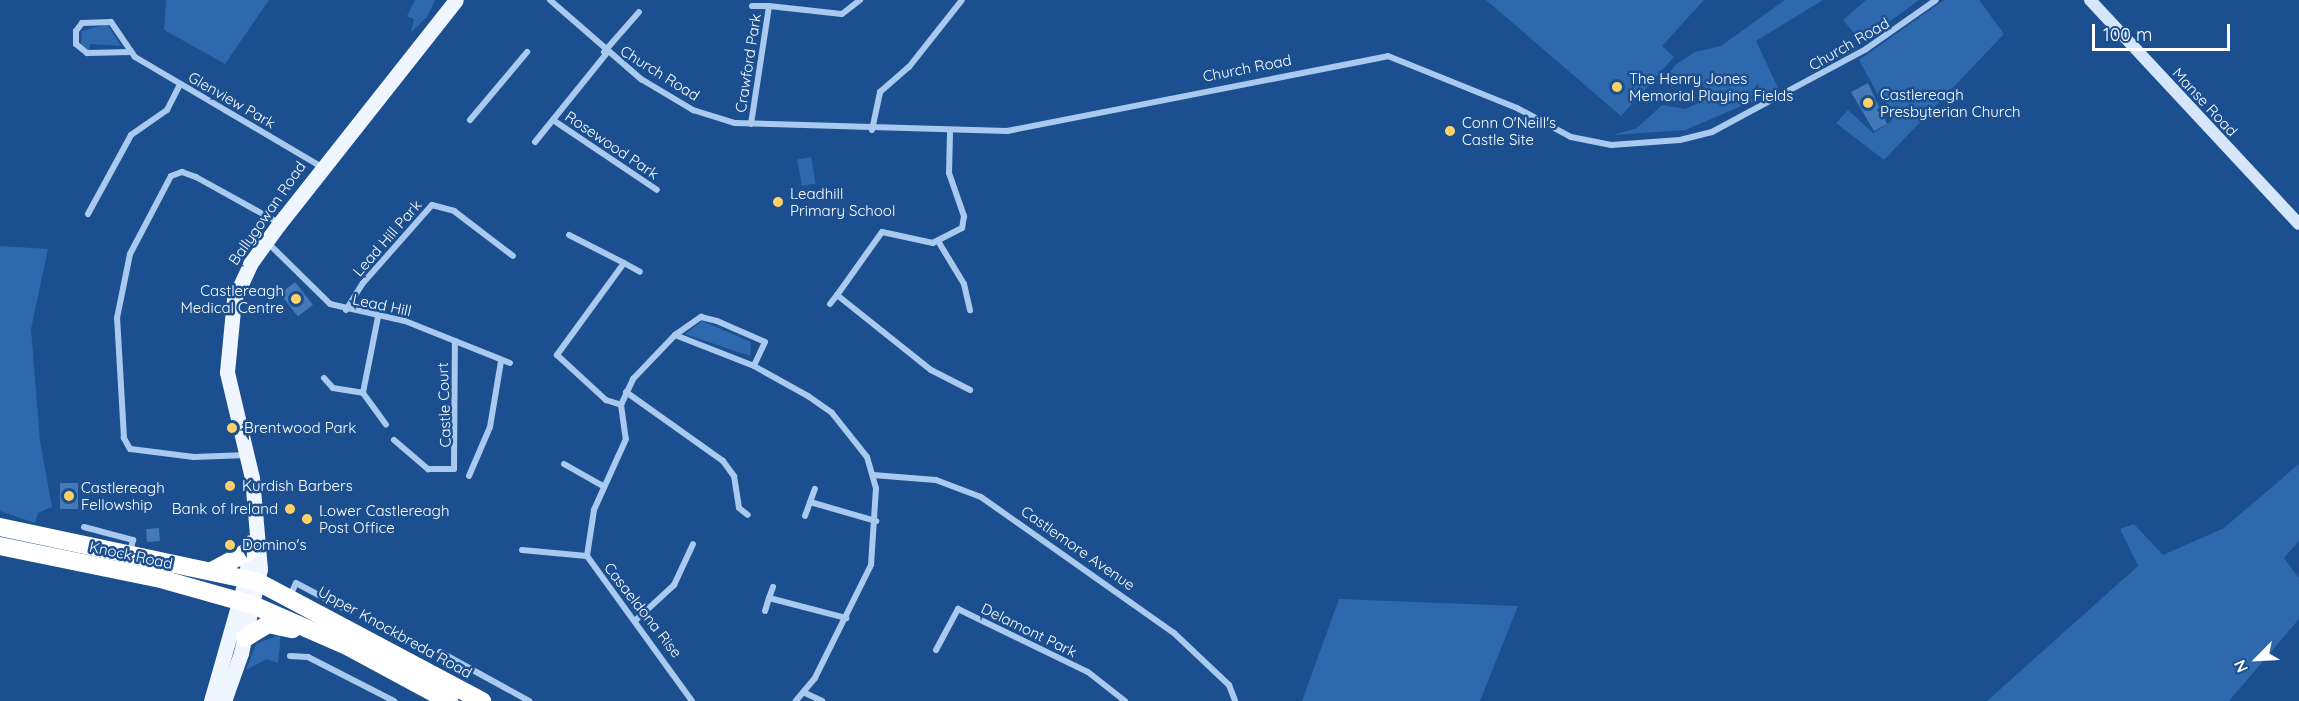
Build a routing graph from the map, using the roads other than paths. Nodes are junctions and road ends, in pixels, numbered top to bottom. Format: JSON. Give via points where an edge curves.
{"nodes":[{"id":1,"x":456,"y":0,"type":"edge"},
{"id":2,"x":550,"y":0,"type":"edge"},
{"id":3,"x":860,"y":0,"type":"edge"},
{"id":4,"x":962,"y":0,"type":"edge"},
{"id":5,"x":1936,"y":0,"type":"edge"},
{"id":6,"x":2090,"y":0,"type":"edge"},
{"id":7,"x":752,"y":6,"type":"dead end"},
{"id":8,"x":769,"y":6,"type":"junction"},
{"id":9,"x":639,"y":12,"type":"dead end"},
{"id":10,"x":131,"y":52,"type":"junction"},
{"id":11,"x":527,"y":52,"type":"dead end"},
{"id":12,"x":605,"y":53,"type":"junction"},
{"id":13,"x":180,"y":84,"type":"junction"},
{"id":14,"x":470,"y":120,"type":"dead end"},
{"id":15,"x":553,"y":120,"type":"junction"},
{"id":16,"x":751,"y":124,"type":"junction"},
{"id":17,"x":872,"y":129,"type":"junction"},
{"id":18,"x":950,"y":133,"type":"junction"},
{"id":19,"x":535,"y":142,"type":"dead end"},
{"id":20,"x":322,"y":167,"type":"junction"},
{"id":21,"x":657,"y":190,"type":"dead end"},
{"id":22,"x":88,"y":214,"type":"dead end"},
{"id":23,"x":279,"y":224,"type":"junction"},
{"id":24,"x":2299,"y":224,"type":"edge"},
{"id":25,"x":569,"y":235,"type":"dead end"},
{"id":26,"x":267,"y":241,"type":"junction"},
{"id":27,"x":938,"y":241,"type":"junction"},
{"id":28,"x":513,"y":256,"type":"dead end"},
{"id":29,"x":624,"y":263,"type":"junction"},
{"id":30,"x":640,"y":272,"type":"dead end"},
{"id":31,"x":837,"y":295,"type":"junction"},
{"id":32,"x":830,"y":304,"type":"dead end"},
{"id":33,"x":346,"y":310,"type":"junction"},
{"id":34,"x":970,"y":310,"type":"dead end"},
{"id":35,"x":378,"y":317,"type":"junction"},
{"id":36,"x":675,"y":335,"type":"junction"},
{"id":37,"x":455,"y":341,"type":"junction"},
{"id":38,"x":501,"y":361,"type":"junction"},
{"id":39,"x":510,"y":363,"type":"dead end"},
{"id":40,"x":754,"y":366,"type":"junction"},
{"id":41,"x":324,"y":378,"type":"dead end"},
{"id":42,"x":970,"y":390,"type":"dead end"},
{"id":43,"x":626,"y":392,"type":"junction"},
{"id":44,"x":363,"y":393,"type":"junction"},
{"id":45,"x":621,"y":405,"type":"junction"},
{"id":46,"x":386,"y":425,"type":"dead end"},
{"id":47,"x":394,"y":440,"type":"dead end"},
{"id":48,"x":247,"y":455,"type":"junction"},
{"id":49,"x":564,"y":464,"type":"dead end"},
{"id":50,"x":469,"y":476,"type":"dead end"},
{"id":51,"x":873,"y":476,"type":"junction"},
{"id":52,"x":603,"y":486,"type":"junction"},
{"id":53,"x":815,"y":489,"type":"dead end"},
{"id":54,"x":810,"y":502,"type":"junction"},
{"id":55,"x":748,"y":515,"type":"dead end"},
{"id":56,"x":806,"y":516,"type":"dead end"},
{"id":57,"x":876,"y":521,"type":"junction"},
{"id":58,"x":84,"y":526,"type":"dead end"},
{"id":59,"x":255,"y":526,"type":"junction"},
{"id":60,"x":0,"y":527,"type":"edge"},
{"id":61,"x":693,"y":544,"type":"dead end"},
{"id":62,"x":0,"y":546,"type":"edge"},
{"id":63,"x":522,"y":550,"type":"dead end"},
{"id":64,"x":249,"y":551,"type":"junction"},
{"id":65,"x":129,"y":556,"type":"junction"},
{"id":66,"x":588,"y":556,"type":"junction"},
{"id":67,"x":194,"y":571,"type":"junction"},
{"id":68,"x":213,"y":571,"type":"junction"},
{"id":69,"x":772,"y":587,"type":"dead end"},
{"id":70,"x":251,"y":594,"type":"junction"},
{"id":71,"x":290,"y":596,"type":"junction"},
{"id":72,"x":769,"y":598,"type":"junction"},
{"id":73,"x":343,"y":608,"type":"dead end"},
{"id":74,"x":765,"y":611,"type":"dead end"},
{"id":75,"x":846,"y":618,"type":"junction"},
{"id":76,"x":636,"y":620,"type":"junction"},
{"id":77,"x":246,"y":638,"type":"junction"},
{"id":78,"x":936,"y":650,"type":"dead end"},
{"id":79,"x":440,"y":652,"type":"dead end"},
{"id":80,"x":290,"y":656,"type":"dead end"},
{"id":81,"x":805,"y":693,"type":"junction"},
{"id":82,"x":211,"y":701,"type":"edge"},
{"id":83,"x":224,"y":701,"type":"edge"},
{"id":84,"x":394,"y":701,"type":"edge"},
{"id":85,"x":432,"y":701,"type":"edge"},
{"id":86,"x":449,"y":701,"type":"edge"},
{"id":87,"x":482,"y":701,"type":"edge"},
{"id":88,"x":529,"y":701,"type":"edge"},
{"id":89,"x":692,"y":701,"type":"edge"},
{"id":90,"x":796,"y":701,"type":"edge"},
{"id":91,"x":822,"y":701,"type":"edge"},
{"id":92,"x":1125,"y":701,"type":"edge"},
{"id":93,"x":1235,"y":701,"type":"edge"}],
"edges":[{"from":1,"to":20,"type":"main road","name":"Ballygowan Road"},
{"from":2,"to":12,"type":"street","name":"Church Road"},
{"from":3,"to":8,"type":"street","name":"Crawford Park","via":[[842,14]]},
{"from":4,"to":17,"type":"street","via":[[909,67],[880,92]]},
{"from":5,"to":18,"type":"street","name":"Church Road","via":[[1896,31],[1792,90],[1712,132],[1680,140],[1583,141],[1517,108],[1388,56],[1017,129]]},
{"from":6,"to":24,"type":"street","name":"Manse Road"},
{"from":7,"to":8,"type":"street","name":"Crawford Park"},
{"from":8,"to":16,"type":"street","name":"Crawford Park"},
{"from":9,"to":12,"type":"street","name":"Rosewood Park"},
{"from":10,"to":10,"type":"street","name":"Glenview Park","via":[[108,20],[82,23],[75,31],[76,44],[87,53]]},
{"from":10,"to":13,"type":"street","name":"Glenview Park"},
{"from":11,"to":14,"type":"street"},
{"from":12,"to":15,"type":"street","name":"Rosewood Park"},
{"from":12,"to":16,"type":"street","name":"Church Road","via":[[693,110]]},
{"from":13,"to":20,"type":"street","name":"Glenview Park"},
{"from":13,"to":22,"type":"street","via":[[167,110],[131,135]]},
{"from":15,"to":19,"type":"street","name":"Rosewood Park"},
{"from":15,"to":21,"type":"street","name":"Rosewood Park"},
{"from":16,"to":17,"type":"street","name":"Church Road"},
{"from":17,"to":18,"type":"street","name":"Church Road"},
{"from":18,"to":27,"type":"street","via":[[950,173],[965,221]]},
{"from":20,"to":23,"type":"main road","name":"Ballygowan Road"},
{"from":23,"to":26,"type":"main road","name":"Ballygowan Road"},
{"from":23,"to":48,"type":"street","via":[[196,177],[182,172],[171,176],[130,254],[117,318],[124,438],[130,449],[194,457]]},
{"from":25,"to":29,"type":"street"},
{"from":26,"to":33,"type":"street","name":"Lead Hill","via":[[323,298]]},
{"from":26,"to":48,"type":"main road","name":"Ballygowan Road","via":[[241,281],[227,334],[227,372]]},
{"from":27,"to":31,"type":"street","via":[[917,242],[882,232]]},
{"from":27,"to":34,"type":"street","via":[[964,284]]},
{"from":28,"to":33,"type":"street","name":"Lead Hill Park","via":[[454,211],[432,205],[363,283]]},
{"from":29,"to":30,"type":"street"},
{"from":29,"to":45,"type":"street","via":[[557,355],[606,400]]},
{"from":31,"to":32,"type":"street"},
{"from":31,"to":42,"type":"street","via":[[931,370]]},
{"from":33,"to":35,"type":"street","name":"Lead Hill"},
{"from":35,"to":37,"type":"street","name":"Lead Hill","via":[[405,321]]},
{"from":35,"to":44,"type":"street"},
{"from":36,"to":40,"type":"street"},
{"from":36,"to":40,"type":"street","via":[[701,317],[717,321],[765,342]]},
{"from":36,"to":43,"type":"street","via":[[650,358]]},
{"from":37,"to":38,"type":"street","name":"Lead Hill"},
{"from":37,"to":47,"type":"street","name":"Castle Court","via":[[454,469],[428,469]]},
{"from":38,"to":39,"type":"street","name":"Lead Hill"},
{"from":38,"to":50,"type":"street","via":[[490,427]]},
{"from":40,"to":51,"type":"street","via":[[832,413],[867,458]]},
{"from":41,"to":44,"type":"street","via":[[333,388]]},
{"from":43,"to":45,"type":"street"},
{"from":43,"to":55,"type":"street","via":[[723,461],[734,476],[739,508]]},
{"from":44,"to":46,"type":"street"},
{"from":45,"to":52,"type":"street","name":"Casaeldona Rise","via":[[626,438]]},
{"from":48,"to":59,"type":"main road","name":"Ballygowan Road"},
{"from":49,"to":52,"type":"street"},
{"from":51,"to":57,"type":"street"},
{"from":51,"to":93,"type":"street","name":"Castlemore Avenue","via":[[936,480],[981,497],[1174,633],[1229,685]]},
{"from":52,"to":66,"type":"street","name":"Casaeldona Rise"},
{"from":53,"to":54,"type":"street"},
{"from":54,"to":56,"type":"street"},
{"from":54,"to":57,"type":"street"},
{"from":57,"to":75,"type":"street","via":[[871,565]]},
{"from":58,"to":65,"type":"street","name":"Knock Road","via":[[133,540]]},
{"from":59,"to":64,"type":"main road","name":"Ballygowan Road"},
{"from":59,"to":70,"type":"main road","name":"Ballygowan Road"},
{"from":60,"to":65,"type":"highway","name":"Knock Road"},
{"from":61,"to":76,"type":"street","via":[[674,585]]},
{"from":62,"to":70,"type":"highway","name":"Knock Road"},
{"from":63,"to":66,"type":"street"},
{"from":64,"to":68,"type":"highway"},
{"from":64,"to":70,"type":"main road","name":"Ballygowan Road"},
{"from":65,"to":67,"type":"highway","name":"Knock Road"},
{"from":66,"to":76,"type":"street","name":"Casaeldona Rise"},
{"from":67,"to":68,"type":"highway","name":"Knock Road"},
{"from":67,"to":70,"type":"highway"},
{"from":68,"to":70,"type":"highway","name":"Knock Road"},
{"from":69,"to":72,"type":"street"},
{"from":70,"to":71,"type":"highway","name":"Upper Knockbreda Road"},
{"from":70,"to":77,"type":"main road"},
{"from":70,"to":82,"type":"main road"},
{"from":70,"to":86,"type":"highway"},
{"from":71,"to":73,"type":"street","name":"Upper Knockbreda Road","via":[[296,583]]},
{"from":71,"to":87,"type":"highway","name":"Upper Knockbreda Road"},
{"from":72,"to":74,"type":"street"},
{"from":72,"to":75,"type":"street"},
{"from":75,"to":81,"type":"street"},
{"from":76,"to":89,"type":"street","name":"Casaeldona Rise"},
{"from":77,"to":83,"type":"main road"},
{"from":77,"to":85,"type":"highway","via":[[268,624],[285,626]]},
{"from":78,"to":92,"type":"street","name":"Delamont Park","via":[[958,609],[1088,672]]},
{"from":79,"to":88,"type":"street","name":"Upper Knockbreda Road"},
{"from":80,"to":84,"type":"street","via":[[308,657]]},
{"from":81,"to":90,"type":"street"},
{"from":81,"to":91,"type":"street"}]}
